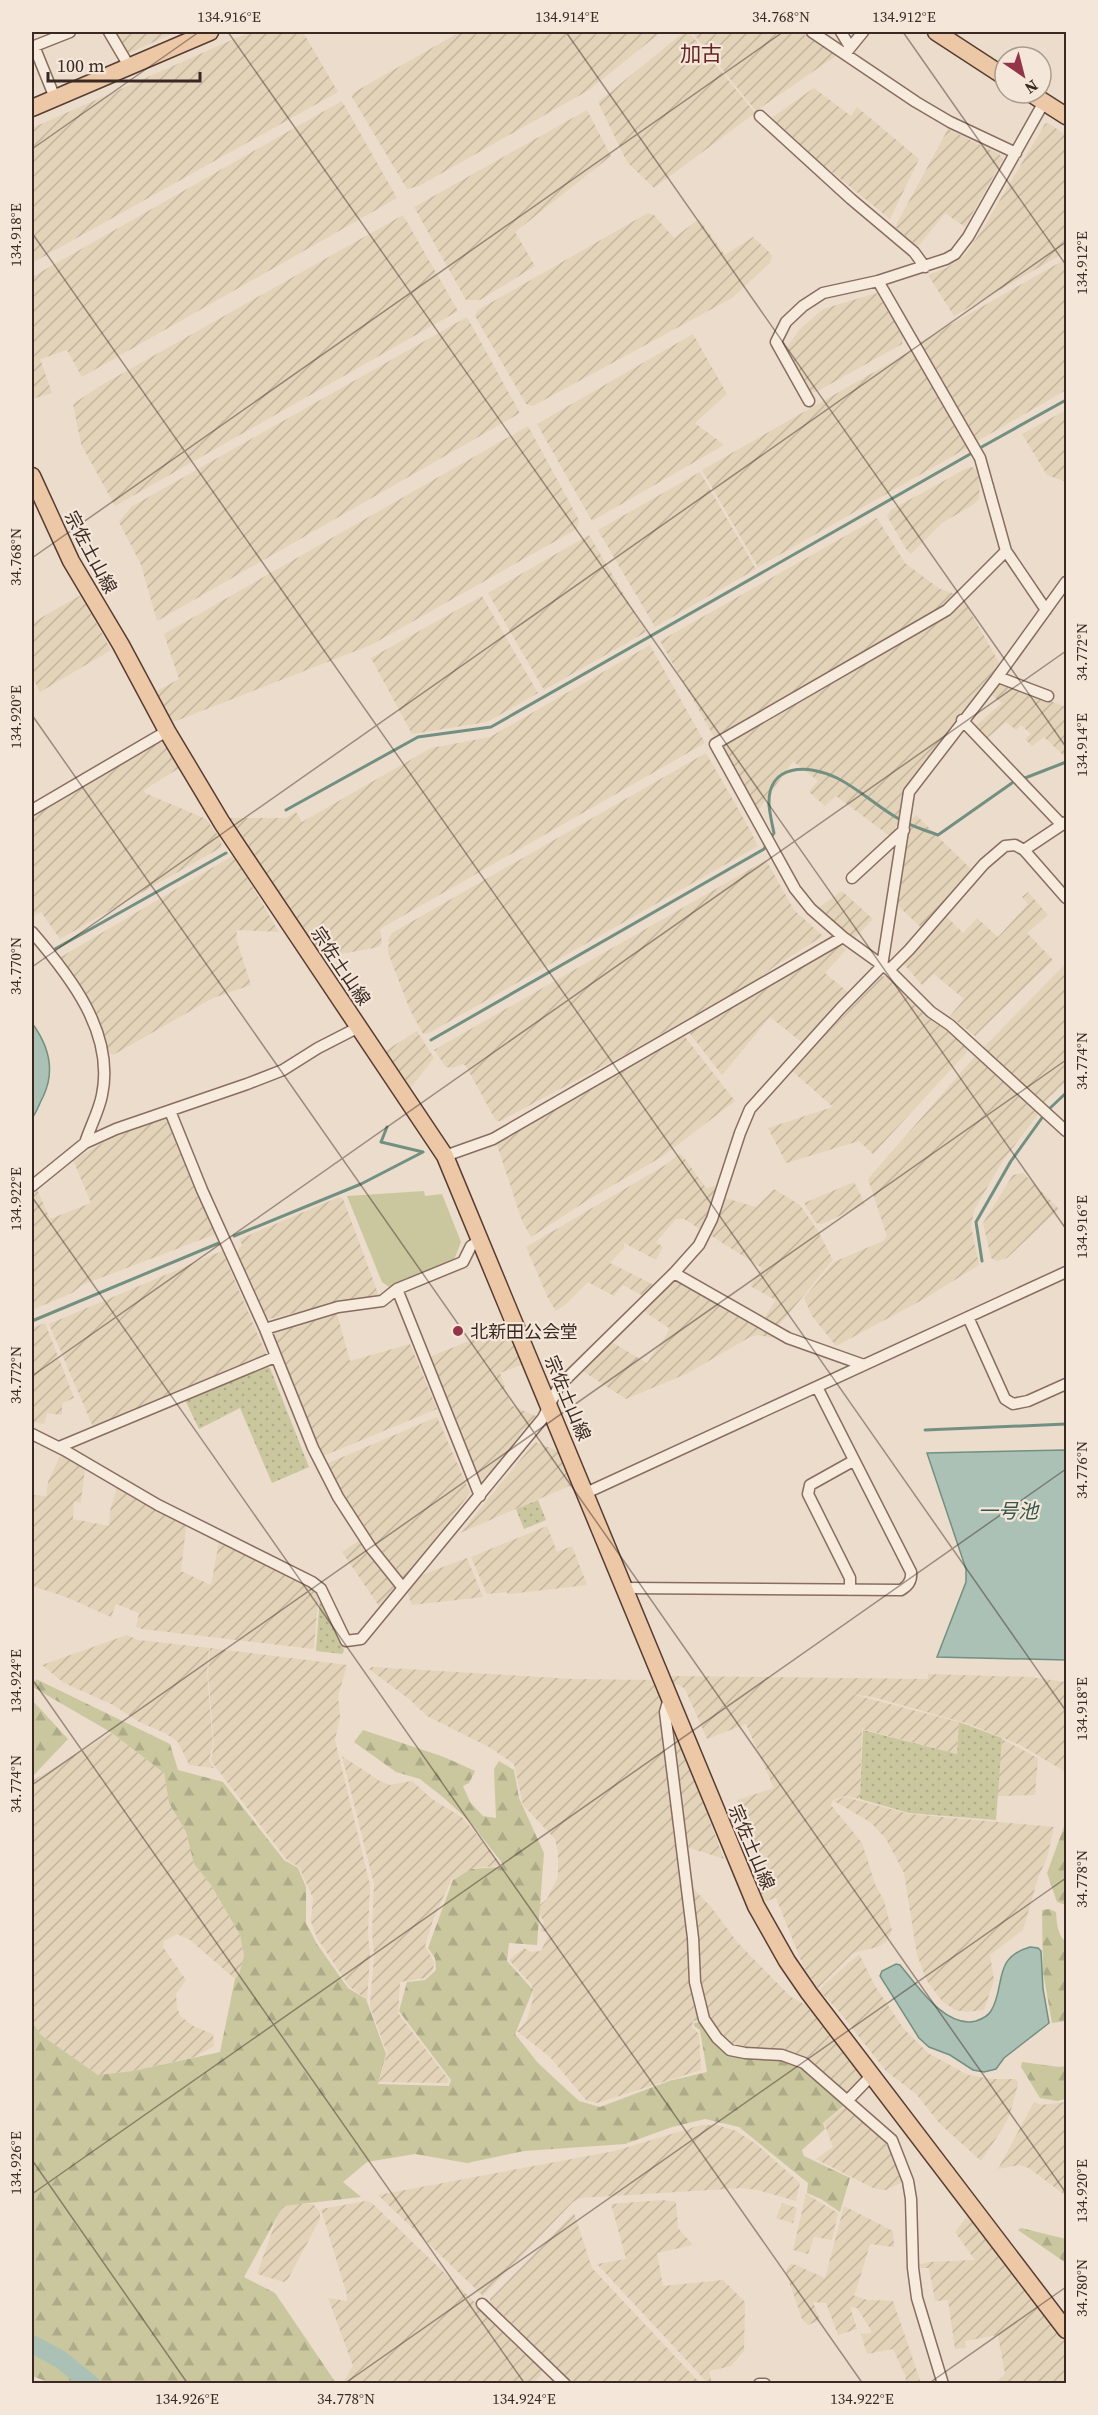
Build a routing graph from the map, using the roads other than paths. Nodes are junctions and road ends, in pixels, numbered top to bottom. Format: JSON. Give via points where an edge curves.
{"nodes":[{"id":1,"x":70,"y":32,"type":"edge"},
{"id":2,"x":109,"y":32,"type":"edge"},
{"id":3,"x":210,"y":32,"type":"edge"},
{"id":4,"x":812,"y":32,"type":"edge"},
{"id":5,"x":841,"y":32,"type":"edge"},
{"id":6,"x":863,"y":32,"type":"edge"},
{"id":7,"x":936,"y":32,"type":"edge"},
{"id":8,"x":33,"y":47,"type":"edge"},
{"id":9,"x":848,"y":51,"type":"junction"},
{"id":10,"x":129,"y":66,"type":"junction"},
{"id":11,"x":993,"y":69,"type":"edge"},
{"id":12,"x":55,"y":98,"type":"junction"},
{"id":13,"x":1034,"y":105,"type":"edge"},
{"id":14,"x":1048,"y":105,"type":"edge"},
{"id":15,"x":32,"y":108,"type":"edge"},
{"id":16,"x":760,"y":116,"type":"dead end"},
{"id":17,"x":1066,"y":116,"type":"edge"},
{"id":18,"x":1017,"y":153,"type":"junction"},
{"id":19,"x":925,"y":267,"type":"junction"},
{"id":20,"x":878,"y":281,"type":"junction"},
{"id":21,"x":809,"y":401,"type":"dead end"},
{"id":22,"x":32,"y":476,"type":"edge"},
{"id":23,"x":1006,"y":551,"type":"junction"},
{"id":24,"x":1066,"y":582,"type":"edge"},
{"id":25,"x":1046,"y":610,"type":"junction"},
{"id":26,"x":998,"y":677,"type":"junction"},
{"id":27,"x":1048,"y":696,"type":"dead end"},
{"id":28,"x":962,"y":720,"type":"junction"},
{"id":29,"x":167,"y":731,"type":"junction"},
{"id":30,"x":32,"y":810,"type":"edge"},
{"id":31,"x":1064,"y":823,"type":"edge"},
{"id":32,"x":904,"y":830,"type":"junction"},
{"id":33,"x":1024,"y":850,"type":"junction"},
{"id":34,"x":852,"y":878,"type":"dead end"},
{"id":35,"x":1066,"y":898,"type":"edge"},
{"id":36,"x":32,"y":932,"type":"edge"},
{"id":37,"x":843,"y":937,"type":"junction"},
{"id":38,"x":885,"y":968,"type":"junction"},
{"id":39,"x":359,"y":1027,"type":"junction"},
{"id":40,"x":170,"y":1111,"type":"junction"},
{"id":41,"x":1066,"y":1131,"type":"edge"},
{"id":42,"x":85,"y":1143,"type":"junction"},
{"id":43,"x":445,"y":1156,"type":"junction"},
{"id":44,"x":32,"y":1186,"type":"edge"},
{"id":45,"x":481,"y":1240,"type":"junction"},
{"id":46,"x":1066,"y":1272,"type":"edge"},
{"id":47,"x":674,"y":1273,"type":"junction"},
{"id":48,"x":397,"y":1289,"type":"junction"},
{"id":49,"x":968,"y":1317,"type":"junction"},
{"id":50,"x":265,"y":1329,"type":"junction"},
{"id":51,"x":275,"y":1357,"type":"junction"},
{"id":52,"x":864,"y":1365,"type":"junction"},
{"id":53,"x":1066,"y":1384,"type":"edge"},
{"id":54,"x":817,"y":1387,"type":"junction"},
{"id":55,"x":549,"y":1403,"type":"junction"},
{"id":56,"x":32,"y":1434,"type":"edge"},
{"id":57,"x":58,"y":1447,"type":"junction"},
{"id":58,"x":854,"y":1461,"type":"junction"},
{"id":59,"x":586,"y":1493,"type":"junction"},
{"id":60,"x":480,"y":1496,"type":"junction"},
{"id":61,"x":403,"y":1588,"type":"junction"},
{"id":62,"x":626,"y":1588,"type":"junction"},
{"id":63,"x":850,"y":1590,"type":"junction"},
{"id":64,"x":669,"y":1698,"type":"junction"},
{"id":65,"x":871,"y":2076,"type":"junction"},
{"id":66,"x":848,"y":2100,"type":"junction"},
{"id":67,"x":482,"y":2304,"type":"dead end"},
{"id":68,"x":1066,"y":2330,"type":"edge"},
{"id":69,"x":565,"y":2384,"type":"edge"},
{"id":70,"x":759,"y":2384,"type":"edge"},
{"id":71,"x":765,"y":2384,"type":"edge"},
{"id":72,"x":944,"y":2384,"type":"edge"}],
"edges":[{"from":1,"to":8,"type":"street"},
{"from":2,"to":10,"type":"street"},
{"from":3,"to":10,"type":"main road"},
{"from":4,"to":9,"type":"street"},
{"from":5,"to":9,"type":"street"},
{"from":6,"to":9,"type":"street"},
{"from":7,"to":11,"type":"main road"},
{"from":8,"to":12,"type":"street"},
{"from":9,"to":18,"type":"street","via":[[942,117]]},
{"from":10,"to":12,"type":"main road"},
{"from":12,"to":15,"type":"main road"},
{"from":13,"to":18,"type":"street"},
{"from":14,"to":17,"type":"main road"},
{"from":16,"to":19,"type":"street","via":[[914,252]]},
{"from":18,"to":19,"type":"street","via":[[955,254]]},
{"from":19,"to":20,"type":"street"},
{"from":20,"to":21,"type":"street","via":[[823,293],[786,322],[776,342]]},
{"from":20,"to":23,"type":"street","via":[[980,458]]},
{"from":22,"to":29,"type":"main road","name":"宗佐土山線","via":[[71,561]]},
{"from":23,"to":25,"type":"street"},
{"from":23,"to":37,"type":"street","via":[[947,610],[715,744],[795,889]]},
{"from":24,"to":25,"type":"street"},
{"from":25,"to":26,"type":"street"},
{"from":26,"to":27,"type":"street"},
{"from":26,"to":28,"type":"street"},
{"from":28,"to":31,"type":"street"},
{"from":28,"to":32,"type":"street","via":[[909,792]]},
{"from":29,"to":30,"type":"street"},
{"from":29,"to":39,"type":"main road","name":"宗佐土山線","via":[[228,833]]},
{"from":31,"to":33,"type":"street"},
{"from":32,"to":34,"type":"street"},
{"from":32,"to":38,"type":"street"},
{"from":33,"to":35,"type":"street"},
{"from":33,"to":38,"type":"street","via":[[1016,845],[1005,846],[984,864],[909,950]]},
{"from":36,"to":42,"type":"street","via":[[88,1009],[103,1052],[102,1096]]},
{"from":37,"to":38,"type":"street"},
{"from":37,"to":43,"type":"street","via":[[493,1139]]},
{"from":38,"to":41,"type":"street"},
{"from":38,"to":47,"type":"street","via":[[840,1009],[750,1109],[707,1233]]},
{"from":39,"to":40,"type":"street","via":[[283,1070]]},
{"from":39,"to":43,"type":"main road","name":"宗佐土山線"},
{"from":40,"to":42,"type":"street"},
{"from":40,"to":50,"type":"street"},
{"from":42,"to":44,"type":"street"},
{"from":43,"to":45,"type":"main road","name":"宗佐土山線"},
{"from":45,"to":48,"type":"street","via":[[471,1246],[463,1262]]},
{"from":45,"to":55,"type":"main road","name":"宗佐土山線"},
{"from":46,"to":49,"type":"street"},
{"from":47,"to":52,"type":"street","via":[[788,1338]]},
{"from":47,"to":55,"type":"street","via":[[559,1386]]},
{"from":48,"to":50,"type":"street","via":[[382,1301],[338,1307]]},
{"from":48,"to":60,"type":"street"},
{"from":49,"to":52,"type":"street"},
{"from":49,"to":53,"type":"street","via":[[1005,1399],[1013,1404],[1028,1401]]},
{"from":50,"to":51,"type":"street"},
{"from":51,"to":57,"type":"street"},
{"from":51,"to":61,"type":"street","via":[[338,1497]]},
{"from":52,"to":54,"type":"street"},
{"from":54,"to":58,"type":"street"},
{"from":54,"to":59,"type":"street"},
{"from":55,"to":59,"type":"main road","name":"宗佐土山線"},
{"from":55,"to":60,"type":"street","via":[[543,1418]]},
{"from":56,"to":57,"type":"street"},
{"from":57,"to":61,"type":"street","via":[[166,1509],[312,1582],[321,1589],[346,1641],[361,1639]]},
{"from":58,"to":63,"type":"street","via":[[810,1485],[808,1494],[850,1578]]},
{"from":58,"to":63,"type":"street","via":[[912,1575],[901,1590]]},
{"from":59,"to":62,"type":"main road","name":"宗佐土山線"},
{"from":60,"to":61,"type":"street"},
{"from":62,"to":63,"type":"street"},
{"from":62,"to":64,"type":"main road","name":"宗佐土山線"},
{"from":64,"to":65,"type":"main road","name":"宗佐土山線","via":[[756,1906],[787,1961]]},
{"from":64,"to":66,"type":"street","via":[[665,1712],[695,1982],[704,2019],[730,2050],[782,2055],[804,2063]]},
{"from":65,"to":66,"type":"street"},
{"from":65,"to":68,"type":"main road","name":"宗佐土山線"},
{"from":66,"to":72,"type":"street","via":[[892,2140],[908,2181],[917,2298]]},
{"from":67,"to":69,"type":"street"},
{"from":70,"to":71,"type":"street"}]}
